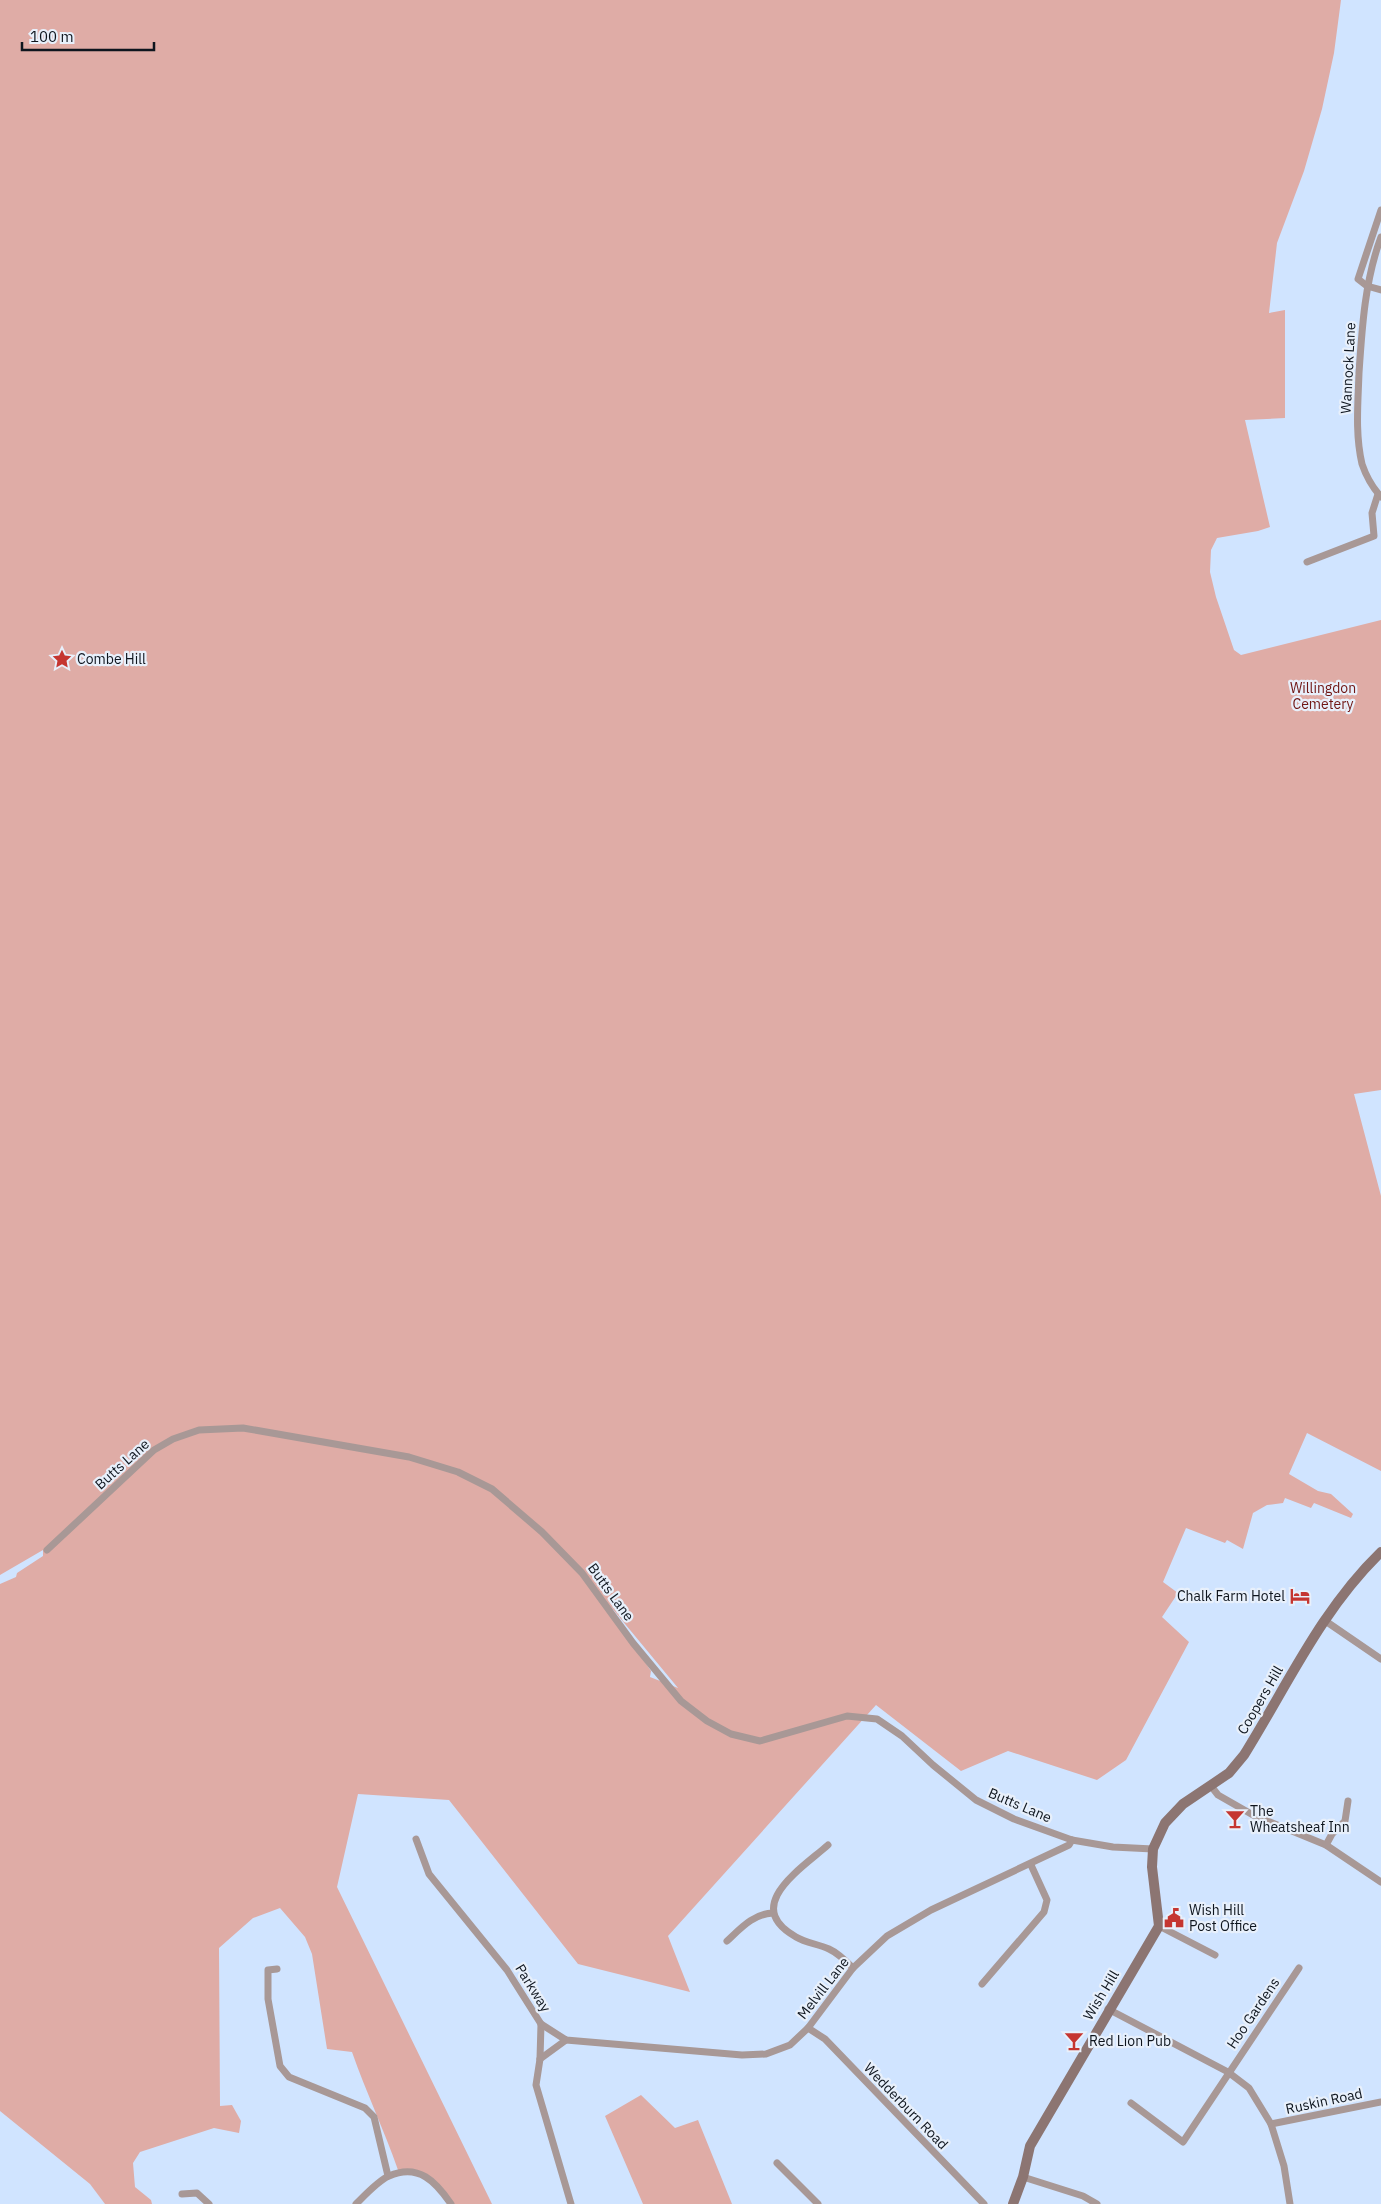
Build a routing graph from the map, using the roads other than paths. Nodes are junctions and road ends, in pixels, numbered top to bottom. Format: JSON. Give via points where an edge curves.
{"nodes":[{"id":1,"x":1381,"y":210,"type":"edge"},
{"id":2,"x":1381,"y":237,"type":"edge"},
{"id":3,"x":1367,"y":286,"type":"junction"},
{"id":4,"x":1381,"y":290,"type":"edge"},
{"id":5,"x":1380,"y":495,"type":"edge"},
{"id":6,"x":1307,"y":562,"type":"dead end"},
{"id":7,"x":47,"y":1550,"type":"dead end"},
{"id":8,"x":1381,"y":1552,"type":"edge"},
{"id":9,"x":1324,"y":1620,"type":"junction"},
{"id":10,"x":1381,"y":1659,"type":"edge"},
{"id":11,"x":1211,"y":1786,"type":"junction"},
{"id":12,"x":1348,"y":1802,"type":"dead end"},
{"id":13,"x":416,"y":1839,"type":"dead end"},
{"id":14,"x":1072,"y":1840,"type":"junction"},
{"id":15,"x":828,"y":1845,"type":"dead end"},
{"id":16,"x":1326,"y":1845,"type":"junction"},
{"id":17,"x":1153,"y":1849,"type":"junction"},
{"id":18,"x":1031,"y":1865,"type":"junction"},
{"id":19,"x":1381,"y":1882,"type":"edge"},
{"id":20,"x":772,"y":1913,"type":"junction"},
{"id":21,"x":1159,"y":1926,"type":"junction"},
{"id":22,"x":727,"y":1941,"type":"dead end"},
{"id":23,"x":1215,"y":1955,"type":"dead end"},
{"id":24,"x":853,"y":1968,"type":"junction"},
{"id":25,"x":1299,"y":1968,"type":"dead end"},
{"id":26,"x":277,"y":1969,"type":"dead end"},
{"id":27,"x":982,"y":1984,"type":"dead end"},
{"id":28,"x":1108,"y":2009,"type":"junction"},
{"id":29,"x":541,"y":2024,"type":"junction"},
{"id":30,"x":808,"y":2028,"type":"junction"},
{"id":31,"x":566,"y":2040,"type":"junction"},
{"id":32,"x":540,"y":2059,"type":"junction"},
{"id":33,"x":1228,"y":2072,"type":"junction"},
{"id":34,"x":1381,"y":2102,"type":"edge"},
{"id":35,"x":1131,"y":2103,"type":"dead end"},
{"id":36,"x":1271,"y":2124,"type":"junction"},
{"id":37,"x":777,"y":2163,"type":"dead end"},
{"id":38,"x":388,"y":2176,"type":"junction"},
{"id":39,"x":1023,"y":2177,"type":"junction"},
{"id":40,"x":201,"y":2184,"type":"dead end"},
{"id":41,"x":197,"y":2193,"type":"junction"},
{"id":42,"x":182,"y":2194,"type":"dead end"},
{"id":43,"x":209,"y":2204,"type":"edge"},
{"id":44,"x":356,"y":2204,"type":"edge"},
{"id":45,"x":451,"y":2204,"type":"edge"},
{"id":46,"x":571,"y":2204,"type":"edge"},
{"id":47,"x":818,"y":2204,"type":"edge"},
{"id":48,"x":984,"y":2204,"type":"edge"},
{"id":49,"x":1013,"y":2204,"type":"edge"},
{"id":50,"x":1097,"y":2204,"type":"edge"},
{"id":51,"x":1290,"y":2204,"type":"edge"}],
"edges":[{"from":1,"to":3,"type":"street","via":[[1358,279]]},
{"from":2,"to":3,"type":"street","name":"Wannock Lane"},
{"from":3,"to":4,"type":"street"},
{"from":3,"to":5,"type":"street","name":"Wannock Lane","via":[[1357,435],[1363,466]]},
{"from":5,"to":6,"type":"street","via":[[1372,513],[1374,536]]},
{"from":7,"to":14,"type":"street","name":"Butts Lane","via":[[154,1450],[199,1430],[243,1428],[408,1457],[458,1472],[492,1489],[519,1510],[582,1573],[632,1644],[681,1701],[707,1721],[731,1734],[760,1741],[847,1716],[877,1719],[902,1736],[976,1800],[1014,1819]]},
{"from":8,"to":9,"type":"street","name":"Coopers Hill"},
{"from":9,"to":10,"type":"street"},
{"from":9,"to":11,"type":"street","name":"Coopers Hill","via":[[1244,1756]]},
{"from":11,"to":16,"type":"street","via":[[1218,1795],[1253,1815]]},
{"from":11,"to":17,"type":"street","name":"Coopers Hill","via":[[1183,1804],[1165,1823]]},
{"from":12,"to":16,"type":"street","via":[[1345,1821]]},
{"from":13,"to":29,"type":"street","name":"Parkway","via":[[430,1874],[507,1970]]},
{"from":14,"to":17,"type":"street","name":"Butts Lane","via":[[1112,1847]]},
{"from":14,"to":18,"type":"street","name":"Melvill Lane","via":[[1069,1845]]},
{"from":15,"to":20,"type":"street","via":[[780,1889],[774,1899]]},
{"from":16,"to":19,"type":"street"},
{"from":17,"to":21,"type":"street"},
{"from":18,"to":24,"type":"street","name":"Melvill Lane","via":[[931,1910],[887,1936]]},
{"from":18,"to":27,"type":"street","via":[[1047,1900],[1044,1912]]},
{"from":20,"to":22,"type":"street","via":[[761,1913]]},
{"from":20,"to":24,"type":"street","via":[[782,1928],[838,1954]]},
{"from":21,"to":23,"type":"street"},
{"from":21,"to":28,"type":"street","name":"Wish Hill"},
{"from":24,"to":30,"type":"street","name":"Melvill Lane"},
{"from":25,"to":33,"type":"street","name":"Hoo Gardens"},
{"from":26,"to":38,"type":"street","via":[[268,1970],[268,1999],[280,2066],[289,2077],[365,2108],[374,2118]]},
{"from":28,"to":33,"type":"street"},
{"from":28,"to":39,"type":"street","name":"Wish Hill","via":[[1030,2146]]},
{"from":29,"to":31,"type":"street"},
{"from":29,"to":32,"type":"street","name":"Parkway"},
{"from":30,"to":31,"type":"street","name":"Melvill Lane","via":[[790,2045],[766,2054]]},
{"from":30,"to":48,"type":"street","name":"Wedderburn Road","via":[[825,2040]]},
{"from":31,"to":32,"type":"street"},
{"from":32,"to":46,"type":"street","name":"Parkway","via":[[536,2085]]},
{"from":33,"to":35,"type":"street","name":"Hoo Gardens","via":[[1183,2142]]},
{"from":33,"to":36,"type":"street","via":[[1249,2088]]},
{"from":34,"to":36,"type":"street","name":"Ruskin Road"},
{"from":36,"to":51,"type":"street","via":[[1284,2166]]},
{"from":37,"to":47,"type":"street"},
{"from":38,"to":44,"type":"street"},
{"from":38,"to":45,"type":"street","via":[[417,2173],[436,2183]]},
{"from":39,"to":49,"type":"street","name":"Wish Hill"},
{"from":39,"to":50,"type":"street","via":[[1083,2196]]},
{"from":40,"to":41,"type":"street"},
{"from":41,"to":42,"type":"street"},
{"from":41,"to":43,"type":"street"}]}
